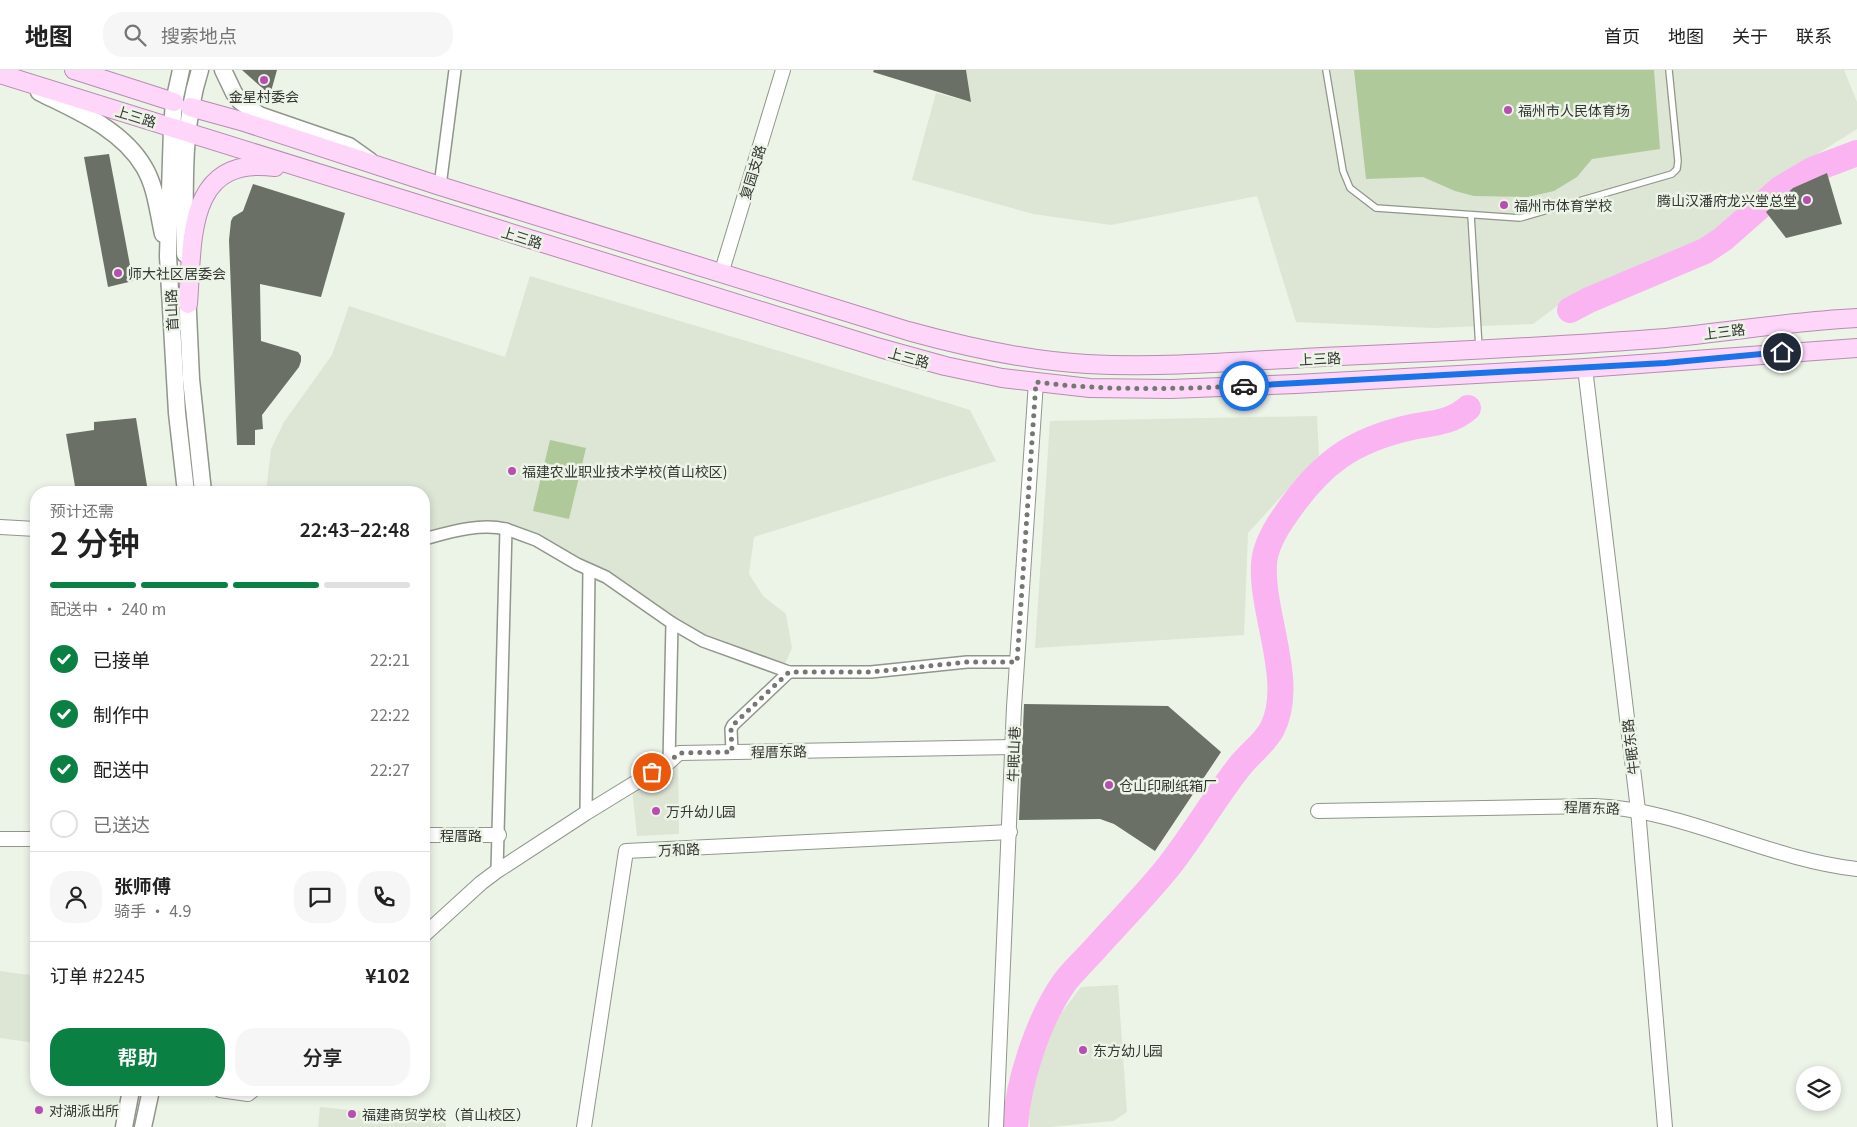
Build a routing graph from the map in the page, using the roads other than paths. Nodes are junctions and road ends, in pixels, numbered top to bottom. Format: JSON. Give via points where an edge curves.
{"nodes":[{"id":1,"x":107,"y":70,"type":"edge"},
{"id":2,"x":181,"y":70,"type":"edge"},
{"id":3,"x":200,"y":70,"type":"edge"},
{"id":4,"x":223,"y":70,"type":"edge"},
{"id":5,"x":455,"y":70,"type":"edge"},
{"id":6,"x":783,"y":70,"type":"edge"},
{"id":7,"x":1326,"y":70,"type":"edge"},
{"id":8,"x":1669,"y":70,"type":"edge"},
{"id":9,"x":79,"y":72,"type":"edge"},
{"id":10,"x":5,"y":75,"type":"edge"},
{"id":11,"x":182,"y":105,"type":"junction"},
{"id":12,"x":180,"y":130,"type":"junction"},
{"id":13,"x":371,"y":162,"type":"junction"},
{"id":14,"x":314,"y":172,"type":"junction"},
{"id":15,"x":440,"y":186,"type":"junction"},
{"id":16,"x":1471,"y":215,"type":"junction"},
{"id":17,"x":168,"y":256,"type":"junction"},
{"id":18,"x":721,"y":274,"type":"junction"},
{"id":19,"x":188,"y":304,"type":"junction"},
{"id":20,"x":1857,"y":318,"type":"edge"},
{"id":21,"x":1857,"y":348,"type":"edge"},
{"id":22,"x":1479,"y":350,"type":"junction"},
{"id":23,"x":1585,"y":368,"type":"junction"},
{"id":24,"x":1036,"y":382,"type":"junction"},
{"id":25,"x":185,"y":486,"type":"edge"},
{"id":26,"x":202,"y":486,"type":"edge"},
{"id":27,"x":0,"y":527,"type":"edge"},
{"id":28,"x":30,"y":529,"type":"edge"},
{"id":29,"x":506,"y":529,"type":"junction"},
{"id":30,"x":430,"y":538,"type":"edge"},
{"id":31,"x":589,"y":570,"type":"junction"},
{"id":32,"x":672,"y":623,"type":"junction"},
{"id":33,"x":1017,"y":662,"type":"junction"},
{"id":34,"x":789,"y":672,"type":"junction"},
{"id":35,"x":1013,"y":747,"type":"junction"},
{"id":36,"x":732,"y":752,"type":"junction"},
{"id":37,"x":669,"y":762,"type":"junction"},
{"id":38,"x":1638,"y":810,"type":"junction"},
{"id":39,"x":1318,"y":811,"type":"dead end"},
{"id":40,"x":586,"y":813,"type":"junction"},
{"id":41,"x":1010,"y":832,"type":"junction"},
{"id":42,"x":430,"y":835,"type":"edge"},
{"id":43,"x":498,"y":835,"type":"junction"},
{"id":44,"x":0,"y":838,"type":"edge"},
{"id":45,"x":30,"y":839,"type":"edge"},
{"id":46,"x":1857,"y":869,"type":"edge"},
{"id":47,"x":497,"y":871,"type":"junction"},
{"id":48,"x":430,"y":930,"type":"edge"},
{"id":49,"x":130,"y":1096,"type":"edge"},
{"id":50,"x":149,"y":1096,"type":"edge"},
{"id":51,"x":124,"y":1127,"type":"edge"},
{"id":52,"x":143,"y":1127,"type":"edge"},
{"id":53,"x":584,"y":1127,"type":"edge"},
{"id":54,"x":996,"y":1127,"type":"edge"},
{"id":55,"x":1665,"y":1127,"type":"edge"}],
"edges":[{"from":1,"to":9,"type":"main road"},
{"from":2,"to":11,"type":"main road"},
{"from":3,"to":11,"type":"main road"},
{"from":4,"to":13,"type":"main road","via":[[240,101],[260,115],[349,146]]},
{"from":5,"to":15,"type":"street"},
{"from":6,"to":18,"type":"street","name":"复园支路"},
{"from":7,"to":16,"type":"lane","via":[[1343,171],[1350,188],[1376,208]]},
{"from":8,"to":16,"type":"lane","via":[[1678,161],[1672,174],[1520,218]]},
{"from":9,"to":11,"type":"main road","name":"上三路"},
{"from":10,"to":12,"type":"main road","name":"上三路"},
{"from":10,"to":17,"type":"main road","via":[[98,123],[130,149],[150,179]]},
{"from":11,"to":12,"type":"main road"},
{"from":11,"to":13,"type":"main road","name":"上三路"},
{"from":12,"to":14,"type":"main road","name":"上三路"},
{"from":12,"to":17,"type":"main road","name":"首山路"},
{"from":12,"to":19,"type":"main road","name":"首山路","via":[[185,160]]},
{"from":13,"to":15,"type":"main road","name":"上三路"},
{"from":14,"to":19,"type":"main road","via":[[251,165],[233,170],[210,187],[201,202],[194,227]]},
{"from":14,"to":24,"type":"main road","name":"上三路","via":[[880,348],[971,372]]},
{"from":15,"to":18,"type":"main road","name":"上三路"},
{"from":16,"to":22,"type":"lane"},
{"from":17,"to":25,"type":"main road","name":"首山路","via":[[177,413]]},
{"from":18,"to":22,"type":"main road","name":"上三路","via":[[939,339],[1085,364]]},
{"from":19,"to":26,"type":"main road","name":"首山路","via":[[191,379]]},
{"from":20,"to":22,"type":"main road","name":"上三路","via":[[1668,337]]},
{"from":21,"to":23,"type":"main road","name":"上三路"},
{"from":23,"to":24,"type":"main road","name":"上三路","via":[[1171,389],[1090,388]]},
{"from":23,"to":38,"type":"street","name":"牛眠东路"},
{"from":24,"to":33,"type":"street","name":"牛眠山巷"},
{"from":27,"to":28,"type":"street"},
{"from":29,"to":30,"type":"street","via":[[478,527]]},
{"from":29,"to":31,"type":"street","via":[[536,540]]},
{"from":29,"to":43,"type":"street"},
{"from":31,"to":32,"type":"street","via":[[610,579]]},
{"from":31,"to":40,"type":"street"},
{"from":32,"to":34,"type":"street","via":[[710,644]]},
{"from":32,"to":37,"type":"street"},
{"from":33,"to":34,"type":"street","via":[[967,662],[871,672]]},
{"from":33,"to":35,"type":"street","name":"牛眠山巷"},
{"from":34,"to":36,"type":"street","via":[[733,725]]},
{"from":35,"to":36,"type":"street","name":"程厝东路"},
{"from":35,"to":41,"type":"street","name":"牛眠山巷"},
{"from":36,"to":37,"type":"street","name":"程厝东路","via":[[679,753]]},
{"from":37,"to":40,"type":"street","name":"程厝东路"},
{"from":38,"to":39,"type":"street","name":"程厝东路","via":[[1595,806]]},
{"from":38,"to":46,"type":"street","name":"程厝东路","via":[[1806,860]]},
{"from":38,"to":55,"type":"street","name":"牛眠东路"},
{"from":40,"to":47,"type":"street","name":"程厝东路"},
{"from":41,"to":53,"type":"street","name":"万和路","via":[[626,851]]},
{"from":41,"to":54,"type":"street","name":"牛眠山巷"},
{"from":42,"to":43,"type":"street","name":"程厝路"},
{"from":43,"to":47,"type":"street"},
{"from":44,"to":45,"type":"street"},
{"from":47,"to":48,"type":"street","name":"程厝东路"},
{"from":49,"to":51,"type":"main road"},
{"from":50,"to":52,"type":"main road"}]}
